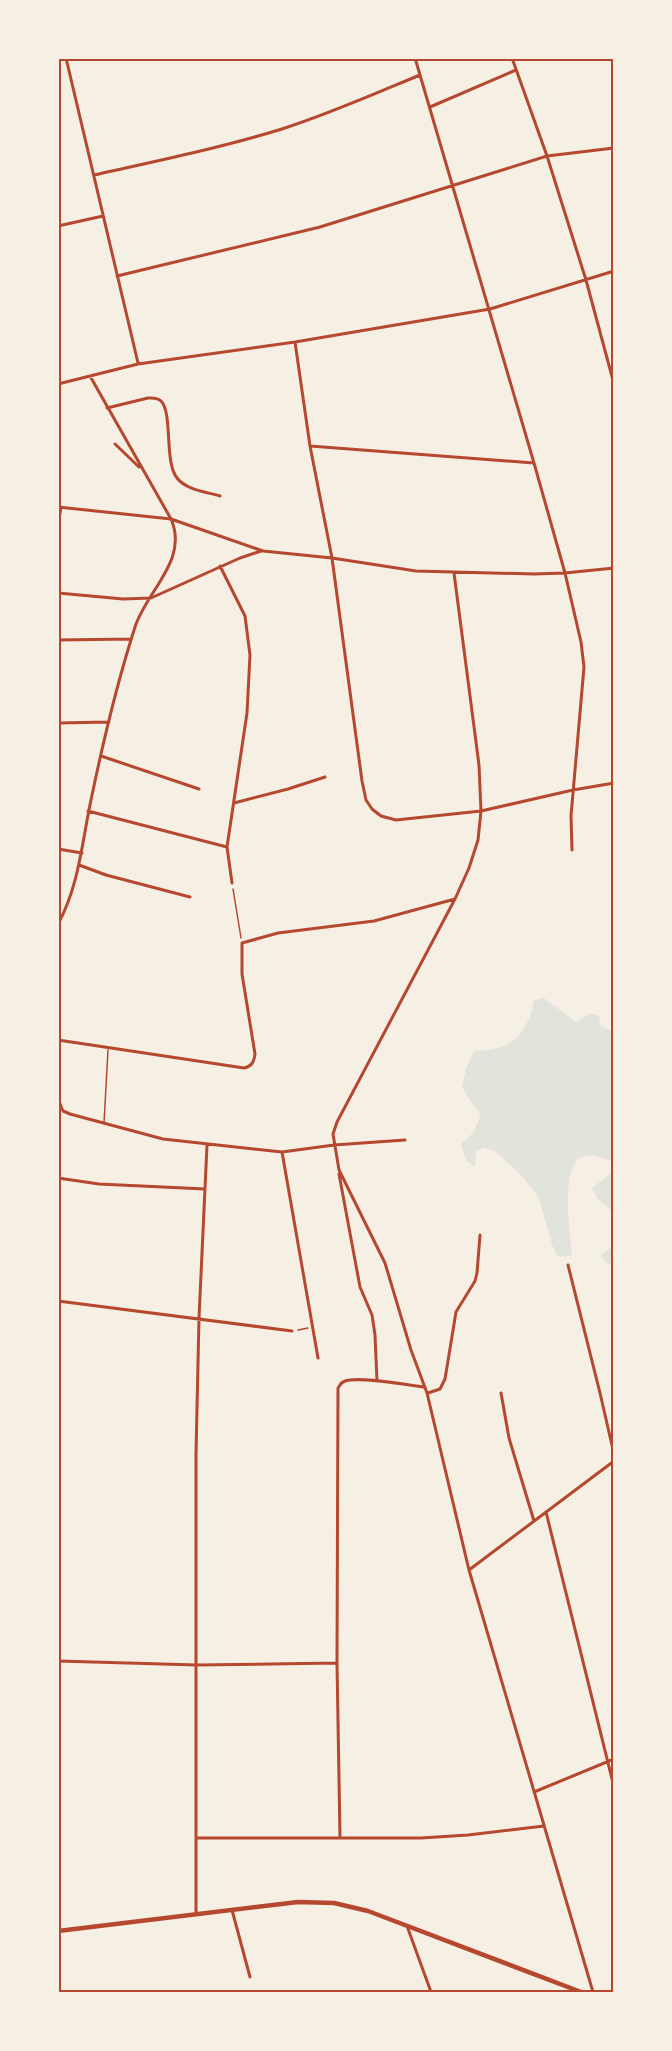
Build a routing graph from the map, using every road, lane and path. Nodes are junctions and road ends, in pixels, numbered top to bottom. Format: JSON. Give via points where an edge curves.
{"nodes":[{"id":1,"x":66,"y":58,"type":"edge"},
{"id":2,"x":415,"y":58,"type":"edge"},
{"id":3,"x":512,"y":58,"type":"edge"},
{"id":4,"x":516,"y":70,"type":"junction"},
{"id":5,"x":420,"y":75,"type":"junction"},
{"id":6,"x":430,"y":107,"type":"junction"},
{"id":7,"x":614,"y":148,"type":"edge"},
{"id":8,"x":547,"y":156,"type":"junction"},
{"id":9,"x":94,"y":175,"type":"junction"},
{"id":10,"x":453,"y":186,"type":"junction"},
{"id":11,"x":103,"y":216,"type":"junction"},
{"id":12,"x":58,"y":226,"type":"edge"},
{"id":13,"x":614,"y":272,"type":"edge"},
{"id":14,"x":117,"y":276,"type":"junction"},
{"id":15,"x":586,"y":280,"type":"junction"},
{"id":16,"x":490,"y":309,"type":"junction"},
{"id":17,"x":295,"y":342,"type":"junction"},
{"id":18,"x":138,"y":364,"type":"junction"},
{"id":19,"x":90,"y":376,"type":"junction"},
{"id":20,"x":58,"y":384,"type":"edge"},
{"id":21,"x":614,"y":384,"type":"edge"},
{"id":22,"x":107,"y":408,"type":"junction"},
{"id":23,"x":115,"y":444,"type":"dead end"},
{"id":24,"x":310,"y":446,"type":"junction"},
{"id":25,"x":534,"y":463,"type":"junction"},
{"id":26,"x":143,"y":470,"type":"junction"},
{"id":27,"x":220,"y":496,"type":"dead end"},
{"id":28,"x":60,"y":507,"type":"edge"},
{"id":29,"x":171,"y":519,"type":"junction"},
{"id":30,"x":58,"y":526,"type":"edge"},
{"id":31,"x":262,"y":550,"type":"junction"},
{"id":32,"x":332,"y":558,"type":"junction"},
{"id":33,"x":220,"y":567,"type":"junction"},
{"id":34,"x":614,"y":568,"type":"edge"},
{"id":35,"x":454,"y":573,"type":"junction"},
{"id":36,"x":565,"y":573,"type":"junction"},
{"id":37,"x":58,"y":593,"type":"edge"},
{"id":38,"x":151,"y":598,"type":"junction"},
{"id":39,"x":131,"y":639,"type":"junction"},
{"id":40,"x":58,"y":640,"type":"edge"},
{"id":41,"x":110,"y":722,"type":"junction"},
{"id":42,"x":58,"y":723,"type":"edge"},
{"id":43,"x":101,"y":756,"type":"junction"},
{"id":44,"x":326,"y":777,"type":"dead end"},
{"id":45,"x":614,"y":783,"type":"edge"},
{"id":46,"x":199,"y":789,"type":"dead end"},
{"id":47,"x":573,"y":790,"type":"junction"},
{"id":48,"x":234,"y":803,"type":"junction"},
{"id":49,"x":88,"y":811,"type":"junction"},
{"id":50,"x":481,"y":811,"type":"junction"},
{"id":51,"x":227,"y":847,"type":"junction"},
{"id":52,"x":58,"y":849,"type":"edge"},
{"id":53,"x":572,"y":850,"type":"dead end"},
{"id":54,"x":81,"y":853,"type":"junction"},
{"id":55,"x":78,"y":865,"type":"junction"},
{"id":56,"x":232,"y":883,"type":"joint"},
{"id":57,"x":190,"y":897,"type":"dead end"},
{"id":58,"x":455,"y":899,"type":"junction"},
{"id":59,"x":58,"y":924,"type":"edge"},
{"id":60,"x":242,"y":943,"type":"junction"},
{"id":61,"x":59,"y":1040,"type":"edge"},
{"id":62,"x":108,"y":1048,"type":"junction"},
{"id":63,"x":58,"y":1071,"type":"edge"},
{"id":64,"x":58,"y":1099,"type":"edge"},
{"id":65,"x":104,"y":1124,"type":"junction"},
{"id":66,"x":405,"y":1140,"type":"dead end"},
{"id":67,"x":207,"y":1145,"type":"junction"},
{"id":68,"x":334,"y":1145,"type":"junction"},
{"id":69,"x":282,"y":1152,"type":"junction"},
{"id":70,"x":339,"y":1170,"type":"junction"},
{"id":71,"x":58,"y":1178,"type":"edge"},
{"id":72,"x":206,"y":1189,"type":"junction"},
{"id":73,"x":480,"y":1235,"type":"dead end"},
{"id":74,"x":568,"y":1265,"type":"dead end"},
{"id":75,"x":58,"y":1301,"type":"edge"},
{"id":76,"x":198,"y":1318,"type":"junction"},
{"id":77,"x":312,"y":1327,"type":"junction"},
{"id":78,"x":292,"y":1331,"type":"joint"},
{"id":79,"x":318,"y":1358,"type":"dead end"},
{"id":80,"x":376,"y":1381,"type":"junction"},
{"id":81,"x":425,"y":1387,"type":"junction"},
{"id":82,"x":427,"y":1393,"type":"junction"},
{"id":83,"x":501,"y":1393,"type":"dead end"},
{"id":84,"x":614,"y":1454,"type":"edge"},
{"id":85,"x":614,"y":1461,"type":"edge"},
{"id":86,"x":546,"y":1512,"type":"junction"},
{"id":87,"x":534,"y":1521,"type":"junction"},
{"id":88,"x":469,"y":1570,"type":"junction"},
{"id":89,"x":58,"y":1661,"type":"edge"},
{"id":90,"x":337,"y":1663,"type":"junction"},
{"id":91,"x":196,"y":1665,"type":"junction"},
{"id":92,"x":614,"y":1759,"type":"edge"},
{"id":93,"x":607,"y":1762,"type":"junction"},
{"id":94,"x":614,"y":1787,"type":"edge"},
{"id":95,"x":534,"y":1792,"type":"junction"},
{"id":96,"x":544,"y":1826,"type":"junction"},
{"id":97,"x":340,"y":1837,"type":"junction"},
{"id":98,"x":196,"y":1838,"type":"junction"},
{"id":99,"x":232,"y":1910,"type":"junction"},
{"id":100,"x":196,"y":1914,"type":"junction"},
{"id":101,"x":407,"y":1926,"type":"junction"},
{"id":102,"x":58,"y":1931,"type":"edge"},
{"id":103,"x":250,"y":1977,"type":"dead end"},
{"id":104,"x":431,"y":1992,"type":"edge"},
{"id":105,"x":581,"y":1992,"type":"edge"},
{"id":106,"x":593,"y":1992,"type":"edge"}],
"edges":[{"from":1,"to":9,"type":"street"},
{"from":2,"to":5,"type":"street"},
{"from":3,"to":4,"type":"street"},
{"from":4,"to":6,"type":"street"},
{"from":4,"to":8,"type":"street"},
{"from":5,"to":6,"type":"street"},
{"from":5,"to":9,"type":"street","via":[[283,129]]},
{"from":6,"to":10,"type":"street"},
{"from":7,"to":8,"type":"street"},
{"from":8,"to":10,"type":"street"},
{"from":8,"to":15,"type":"street"},
{"from":9,"to":11,"type":"street"},
{"from":10,"to":14,"type":"street","via":[[320,227]]},
{"from":10,"to":16,"type":"street"},
{"from":11,"to":12,"type":"street"},
{"from":11,"to":14,"type":"street"},
{"from":13,"to":15,"type":"street"},
{"from":14,"to":18,"type":"street"},
{"from":15,"to":16,"type":"street"},
{"from":15,"to":21,"type":"street"},
{"from":16,"to":17,"type":"street"},
{"from":16,"to":25,"type":"street"},
{"from":17,"to":18,"type":"street"},
{"from":17,"to":24,"type":"street"},
{"from":18,"to":19,"type":"street"},
{"from":19,"to":20,"type":"street"},
{"from":19,"to":22,"type":"street"},
{"from":22,"to":26,"type":"street"},
{"from":22,"to":27,"type":"street","via":[[160,400],[177,478],[186,486]]},
{"from":23,"to":26,"type":"street"},
{"from":24,"to":25,"type":"street"},
{"from":24,"to":32,"type":"street"},
{"from":25,"to":36,"type":"street"},
{"from":26,"to":29,"type":"street"},
{"from":28,"to":29,"type":"street"},
{"from":28,"to":30,"type":"street"},
{"from":29,"to":31,"type":"street"},
{"from":29,"to":38,"type":"street","via":[[176,531],[174,552]]},
{"from":31,"to":32,"type":"street"},
{"from":31,"to":33,"type":"street"},
{"from":32,"to":35,"type":"street"},
{"from":32,"to":50,"type":"street","via":[[366,800],[381,816],[396,820]]},
{"from":33,"to":38,"type":"street"},
{"from":33,"to":48,"type":"street","via":[[245,616],[250,655],[247,714]]},
{"from":34,"to":36,"type":"street"},
{"from":35,"to":36,"type":"street"},
{"from":35,"to":50,"type":"street","via":[[479,765]]},
{"from":36,"to":47,"type":"street","via":[[584,667]]},
{"from":37,"to":38,"type":"street"},
{"from":38,"to":39,"type":"street"},
{"from":39,"to":40,"type":"street"},
{"from":39,"to":41,"type":"street"},
{"from":41,"to":42,"type":"street"},
{"from":41,"to":43,"type":"street"},
{"from":43,"to":46,"type":"street"},
{"from":43,"to":49,"type":"street"},
{"from":44,"to":48,"type":"street"},
{"from":45,"to":47,"type":"street"},
{"from":47,"to":50,"type":"street"},
{"from":47,"to":53,"type":"street"},
{"from":48,"to":51,"type":"street"},
{"from":49,"to":51,"type":"street"},
{"from":49,"to":54,"type":"street"},
{"from":50,"to":58,"type":"street","via":[[469,868]]},
{"from":51,"to":56,"type":"street"},
{"from":52,"to":54,"type":"street"},
{"from":54,"to":55,"type":"street"},
{"from":55,"to":57,"type":"street"},
{"from":55,"to":59,"type":"street"},
{"from":56,"to":60,"type":"path"},
{"from":58,"to":60,"type":"street","via":[[374,921],[278,933]]},
{"from":58,"to":68,"type":"street","via":[[338,1122]]},
{"from":60,"to":62,"type":"street","via":[[242,974],[255,1054],[252,1064],[244,1068]]},
{"from":61,"to":62,"type":"street"},
{"from":61,"to":63,"type":"street"},
{"from":62,"to":65,"type":"lane"},
{"from":64,"to":65,"type":"street","via":[[63,1111]]},
{"from":65,"to":67,"type":"street"},
{"from":66,"to":68,"type":"street"},
{"from":67,"to":69,"type":"street"},
{"from":67,"to":72,"type":"street"},
{"from":68,"to":69,"type":"street"},
{"from":68,"to":70,"type":"street"},
{"from":69,"to":77,"type":"street"},
{"from":70,"to":80,"type":"street","via":[[360,1287],[372,1315]]},
{"from":70,"to":81,"type":"street","via":[[385,1263]]},
{"from":71,"to":72,"type":"street"},
{"from":72,"to":76,"type":"street"},
{"from":73,"to":82,"type":"street","via":[[477,1273],[456,1312],[445,1379],[440,1389]]},
{"from":74,"to":84,"type":"street"},
{"from":75,"to":76,"type":"street"},
{"from":76,"to":78,"type":"street"},
{"from":76,"to":91,"type":"street"},
{"from":77,"to":78,"type":"path"},
{"from":77,"to":79,"type":"street"},
{"from":80,"to":81,"type":"street"},
{"from":80,"to":90,"type":"street","via":[[347,1381],[340,1384],[338,1393]]},
{"from":81,"to":82,"type":"street"},
{"from":82,"to":88,"type":"street"},
{"from":83,"to":87,"type":"street","via":[[509,1438]]},
{"from":85,"to":86,"type":"street"},
{"from":86,"to":87,"type":"street"},
{"from":86,"to":93,"type":"street"},
{"from":87,"to":88,"type":"street"},
{"from":88,"to":95,"type":"street"},
{"from":89,"to":91,"type":"street"},
{"from":90,"to":91,"type":"street"},
{"from":90,"to":97,"type":"street"},
{"from":91,"to":98,"type":"street"},
{"from":92,"to":93,"type":"street"},
{"from":93,"to":94,"type":"street"},
{"from":93,"to":95,"type":"street"},
{"from":95,"to":96,"type":"street"},
{"from":96,"to":97,"type":"street","via":[[448,1837]]},
{"from":96,"to":106,"type":"street"},
{"from":97,"to":98,"type":"street"},
{"from":98,"to":100,"type":"street"},
{"from":99,"to":100,"type":"main road"},
{"from":99,"to":101,"type":"main road","via":[[298,1902],[334,1903]]},
{"from":99,"to":103,"type":"street"},
{"from":100,"to":102,"type":"main road"},
{"from":101,"to":104,"type":"street"},
{"from":101,"to":105,"type":"main road"}]}
